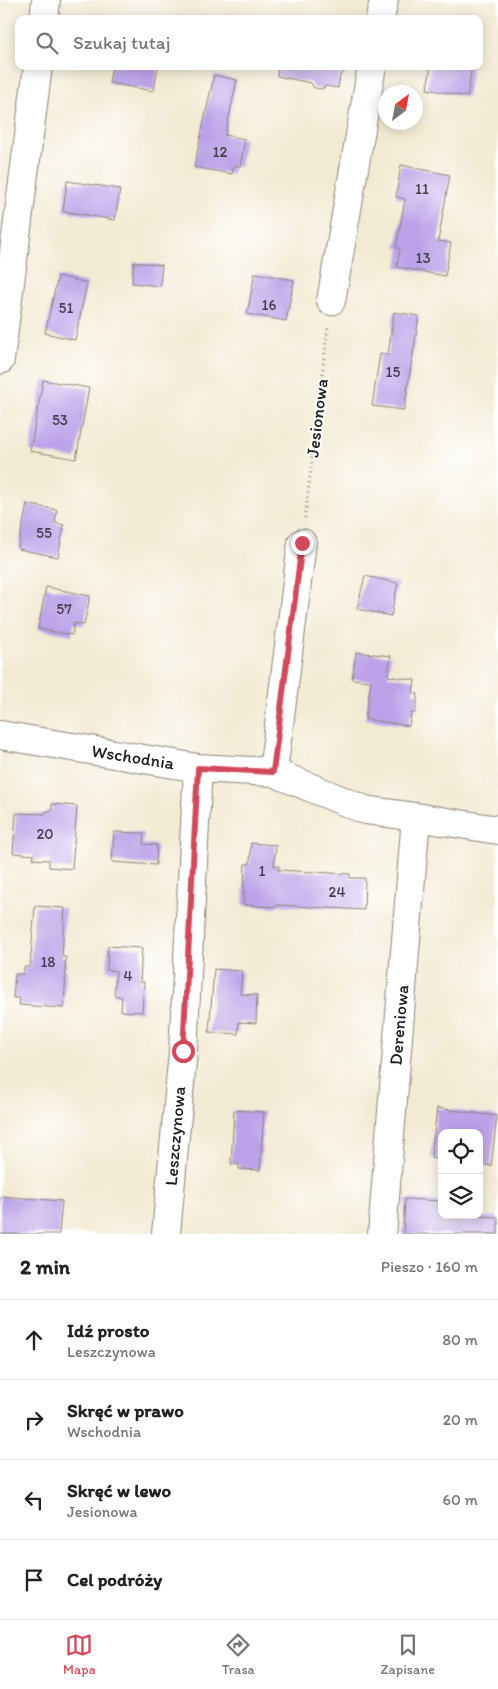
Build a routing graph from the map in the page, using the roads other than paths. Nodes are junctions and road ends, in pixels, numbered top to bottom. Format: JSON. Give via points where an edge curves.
{"nodes":[{"id":1,"x":46,"y":0,"type":"edge"},
{"id":2,"x":384,"y":0,"type":"edge"},
{"id":3,"x":44,"y":15,"type":"edge"},
{"id":4,"x":381,"y":15,"type":"edge"},
{"id":5,"x":37,"y":70,"type":"edge"},
{"id":6,"x":371,"y":70,"type":"edge"},
{"id":7,"x":331,"y":300,"type":"road end"},
{"id":8,"x":0,"y":360,"type":"edge"},
{"id":9,"x":302,"y":543,"type":"road end"},
{"id":10,"x":0,"y":735,"type":"edge"},
{"id":11,"x":198,"y":768,"type":"junction"},
{"id":12,"x":273,"y":772,"type":"junction"},
{"id":13,"x":416,"y":817,"type":"junction"},
{"id":14,"x":498,"y":830,"type":"edge"},
{"id":15,"x":166,"y":1234,"type":"edge"},
{"id":16,"x":382,"y":1234,"type":"edge"}],
"edges":[{"from":1,"to":3,"type":"street"},
{"from":2,"to":4,"type":"street"},
{"from":5,"to":8,"type":"street"},
{"from":6,"to":7,"type":"street"},
{"from":9,"to":12,"type":"street"},
{"from":10,"to":11,"type":"street","name":"Wschodnia"},
{"from":11,"to":12,"type":"street","name":"Wschodnia"},
{"from":11,"to":15,"type":"street","name":"Leszczynowa","via":[[183,1051]]},
{"from":12,"to":13,"type":"street","name":"Wschodnia","via":[[364,810]]},
{"from":13,"to":14,"type":"street","name":"Wschodnia"},
{"from":13,"to":16,"type":"street","name":"Dereniowa"}]}
